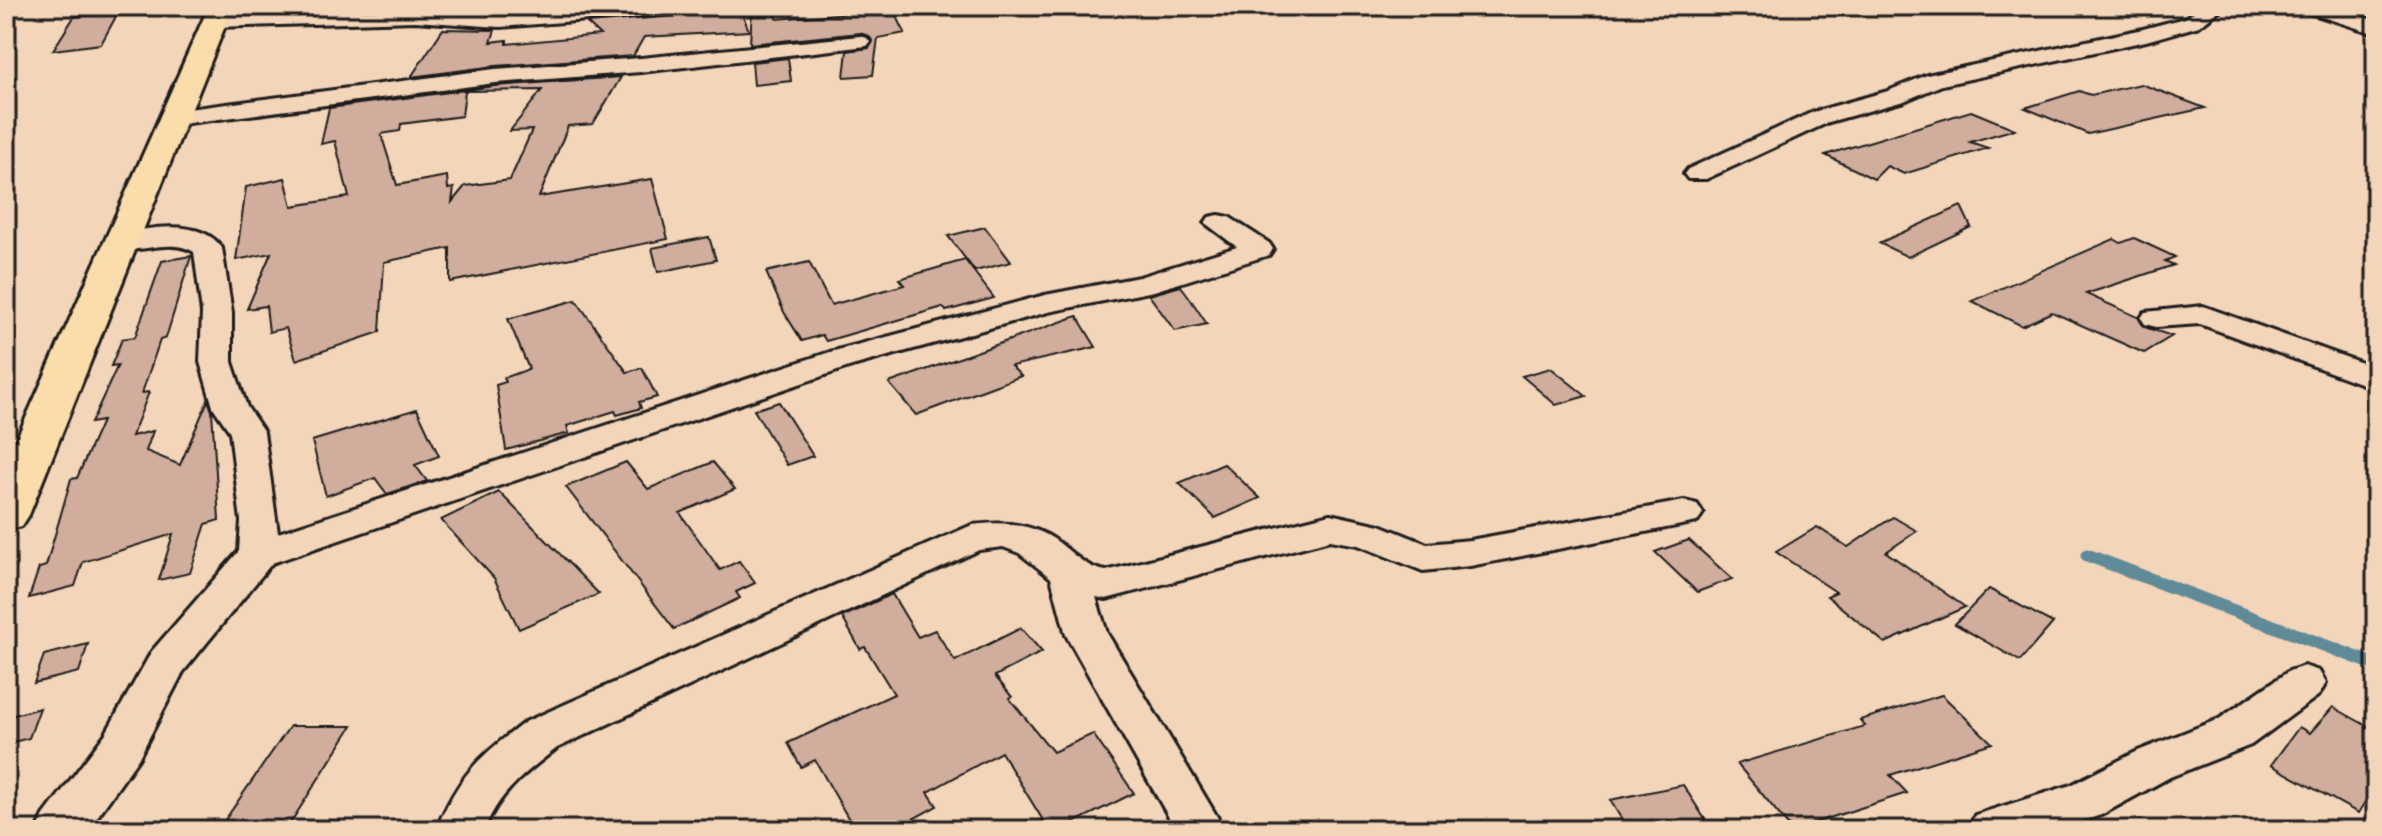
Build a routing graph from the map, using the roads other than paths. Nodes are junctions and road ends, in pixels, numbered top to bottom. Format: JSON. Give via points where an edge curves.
{"nodes":[{"id":1,"x":689,"y":6,"type":"edge"},
{"id":2,"x":2215,"y":6,"type":"edge"},
{"id":3,"x":2307,"y":6,"type":"edge"},
{"id":4,"x":417,"y":10,"type":"edge"},
{"id":5,"x":218,"y":14,"type":"edge"},
{"id":6,"x":2376,"y":28,"type":"edge"},
{"id":7,"x":860,"y":42,"type":"dead end"},
{"id":8,"x":173,"y":118,"type":"junction"},
{"id":9,"x":1697,"y":174,"type":"dead end"},
{"id":10,"x":1219,"y":223,"type":"dead end"},
{"id":11,"x":123,"y":242,"type":"junction"},
{"id":12,"x":2156,"y":318,"type":"dead end"},
{"id":13,"x":2376,"y":379,"type":"edge"},
{"id":14,"x":14,"y":479,"type":"edge"},
{"id":15,"x":1684,"y":513,"type":"dead end"},
{"id":16,"x":6,"y":515,"type":"edge"},
{"id":17,"x":258,"y":554,"type":"junction"},
{"id":18,"x":1069,"y":572,"type":"junction"},
{"id":19,"x":2304,"y":683,"type":"dead end"},
{"id":20,"x":61,"y":830,"type":"edge"},
{"id":21,"x":460,"y":830,"type":"edge"},
{"id":22,"x":1201,"y":830,"type":"edge"},
{"id":23,"x":1992,"y":830,"type":"edge"}],
"edges":[{"from":1,"to":4,"type":"street","via":[[500,21]]},
{"from":2,"to":9,"type":"street","via":[[2192,22],[2146,35],[1935,80],[1821,117]]},
{"from":3,"to":6,"type":"street"},
{"from":4,"to":5,"type":"street"},
{"from":5,"to":8,"type":"main road"},
{"from":7,"to":8,"type":"street","via":[[495,76]]},
{"from":8,"to":11,"type":"main road"},
{"from":10,"to":17,"type":"street","via":[[1259,249],[1166,279],[1014,312],[813,368]]},
{"from":11,"to":14,"type":"main road"},
{"from":11,"to":17,"type":"street","via":[[187,236],[208,248],[217,313],[216,362],[230,407],[247,432],[260,521]]},
{"from":12,"to":13,"type":"street","via":[[2203,315]]},
{"from":14,"to":16,"type":"main road"},
{"from":15,"to":18,"type":"street","via":[[1423,558],[1367,534],[1330,527],[1106,585],[1081,581]]},
{"from":17,"to":20,"type":"street","via":[[167,662],[122,746]]},
{"from":18,"to":21,"type":"street","via":[[1033,544],[1005,534],[972,538],[541,735],[487,778],[471,798]]},
{"from":18,"to":22,"type":"street","via":[[1087,635]]},
{"from":19,"to":23,"type":"street","via":[[2235,732],[2154,764],[2084,801]]}]}
